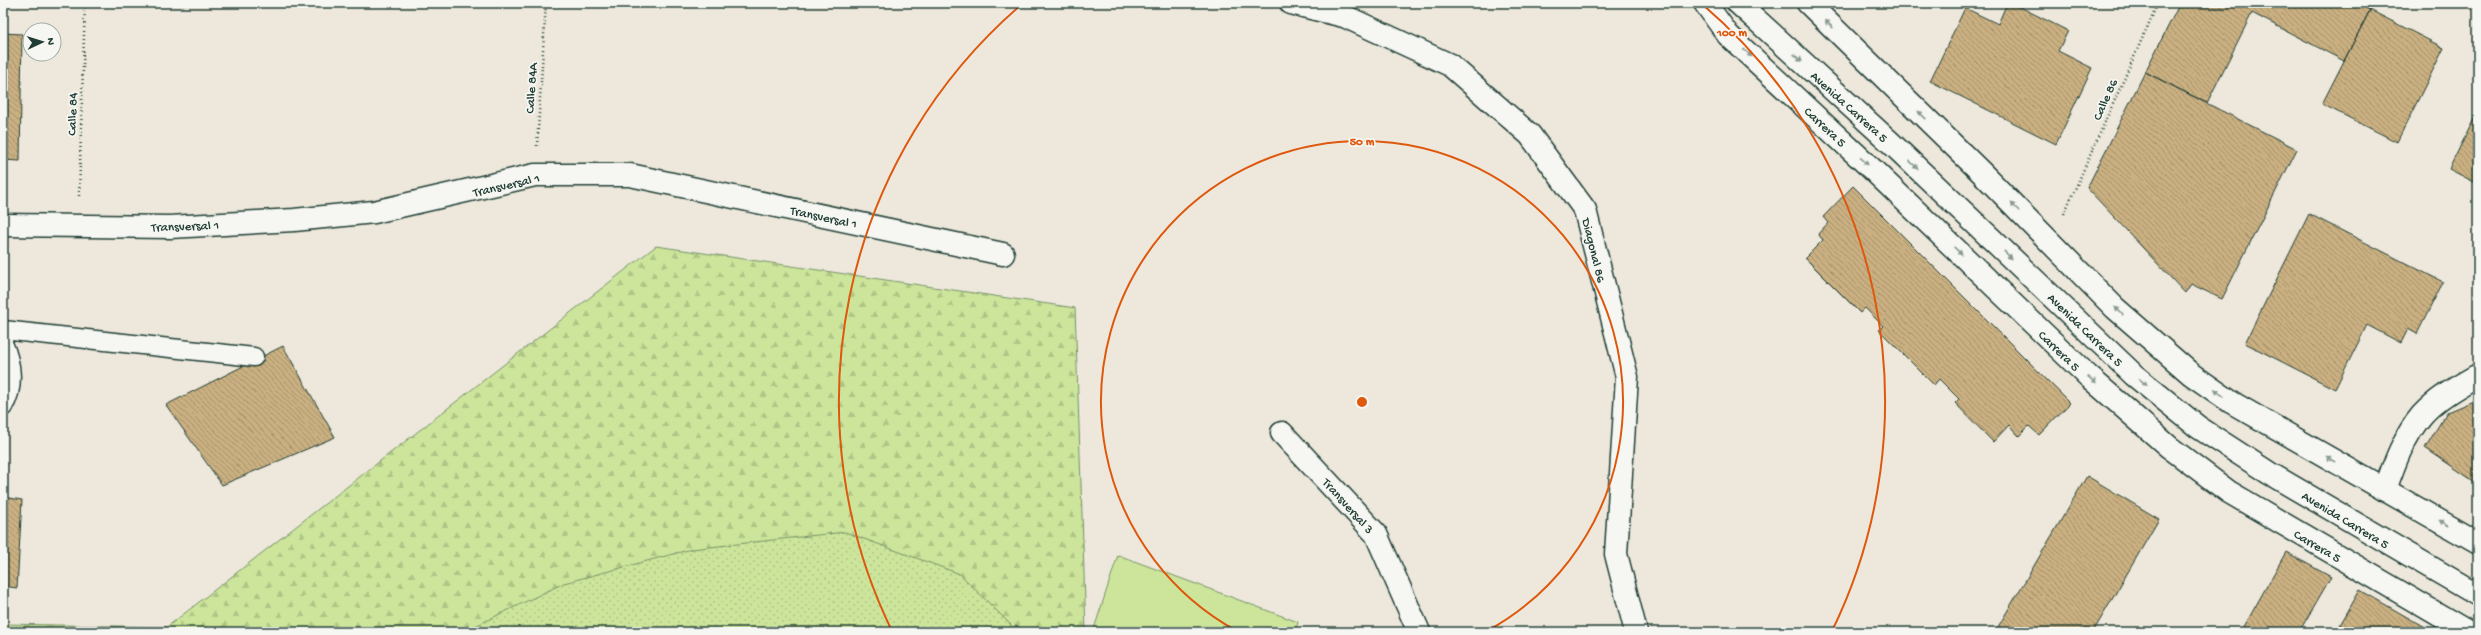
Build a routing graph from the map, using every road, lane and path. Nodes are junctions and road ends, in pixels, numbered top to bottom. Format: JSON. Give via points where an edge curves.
{"nodes":[{"id":1,"x":85,"y":3,"type":"edge"},
{"id":2,"x":546,"y":3,"type":"edge"},
{"id":3,"x":1291,"y":3,"type":"edge"},
{"id":4,"x":1704,"y":3,"type":"edge"},
{"id":5,"x":1738,"y":3,"type":"edge"},
{"id":6,"x":1808,"y":3,"type":"edge"},
{"id":7,"x":2158,"y":3,"type":"edge"},
{"id":8,"x":535,"y":175,"type":"junction"},
{"id":9,"x":2068,"y":204,"type":"dead end"},
{"id":10,"x":3,"y":225,"type":"edge"},
{"id":11,"x":78,"y":226,"type":"junction"},
{"id":12,"x":1003,"y":254,"type":"dead end"},
{"id":13,"x":3,"y":330,"type":"edge"},
{"id":14,"x":3,"y":343,"type":"edge"},
{"id":15,"x":254,"y":357,"type":"dead end"},
{"id":16,"x":2478,"y":375,"type":"edge"},
{"id":17,"x":3,"y":407,"type":"edge"},
{"id":18,"x":1282,"y":433,"type":"dead end"},
{"id":19,"x":2385,"y":490,"type":"junction"},
{"id":20,"x":2478,"y":543,"type":"edge"},
{"id":21,"x":2478,"y":595,"type":"edge"},
{"id":22,"x":1419,"y":632,"type":"edge"},
{"id":23,"x":1636,"y":632,"type":"edge"},
{"id":24,"x":2468,"y":632,"type":"edge"}],
"edges":[{"from":1,"to":11,"type":"path","name":"Calle 84"},
{"from":2,"to":8,"type":"path","name":"Calle 84A"},
{"from":3,"to":23,"type":"street","name":"Diagonal 86","via":[[1344,16],[1450,64],[1530,135],[1585,210],[1627,377],[1616,554]]},
{"from":4,"to":24,"type":"street","name":"Carrera 5","one_way":true,"via":[[1728,35],[2088,376],[2169,447],[2229,492]]},
{"from":5,"to":21,"type":"street","name":"Avenida Carrera 5","one_way":true,"via":[[1890,142],[2134,375],[2198,427],[2269,474]]},
{"from":19,"to":6,"type":"street","one_way":true,"via":[[2231,402],[2151,341]]},
{"from":7,"to":9,"type":"path","name":"Calle 86"},
{"from":8,"to":11,"type":"street","name":"Transversal 1","via":[[374,212],[294,220],[170,227]]},
{"from":8,"to":12,"type":"street","name":"Transversal 1","via":[[630,175]]},
{"from":10,"to":11,"type":"street","name":"Transversal 1"},
{"from":13,"to":15,"type":"lane"},
{"from":14,"to":17,"type":"lane","via":[[9,358],[11,385]]},
{"from":16,"to":19,"type":"street","via":[[2451,391],[2422,414],[2398,453]]},
{"from":18,"to":22,"type":"street","name":"Transversal 3","via":[[1376,534]]},
{"from":20,"to":19,"type":"street","one_way":true}]}
